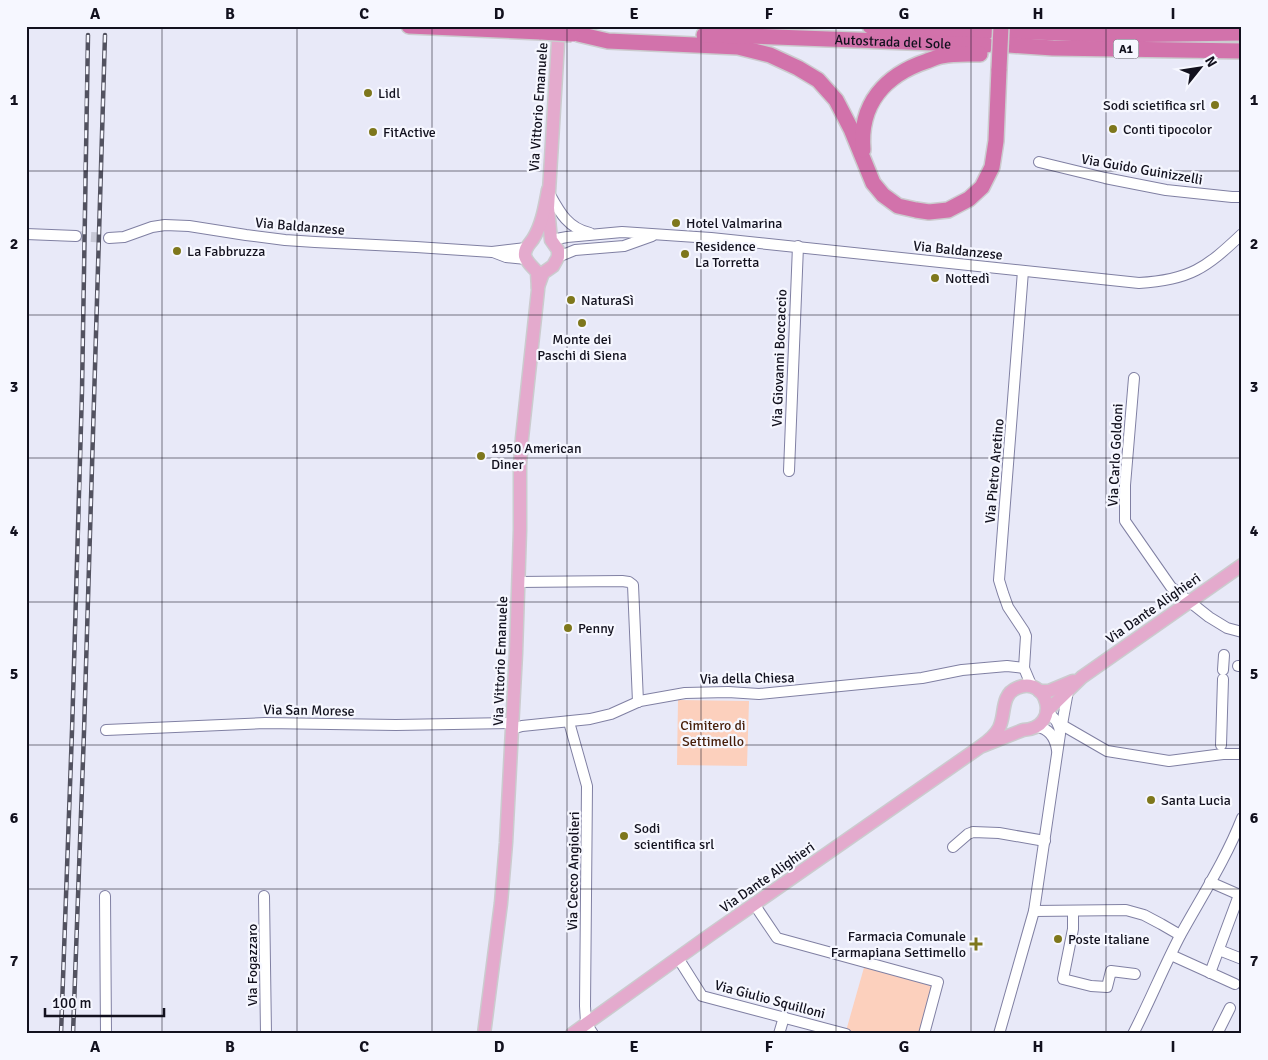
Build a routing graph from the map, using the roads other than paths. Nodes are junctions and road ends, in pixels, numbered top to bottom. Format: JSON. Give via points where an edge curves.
{"nodes":[{"id":1,"x":409,"y":26,"type":"edge"},
{"id":2,"x":558,"y":26,"type":"edge"},
{"id":3,"x":870,"y":26,"type":"edge"},
{"id":4,"x":1242,"y":33,"type":"edge"},
{"id":5,"x":575,"y":34,"type":"junction"},
{"id":6,"x":999,"y":41,"type":"edge"},
{"id":7,"x":1242,"y":51,"type":"edge"},
{"id":8,"x":864,"y":161,"type":"junction"},
{"id":9,"x":1039,"y":162,"type":"dead end"},
{"id":10,"x":548,"y":190,"type":"junction"},
{"id":11,"x":1242,"y":197,"type":"edge"},
{"id":12,"x":26,"y":234,"type":"edge"},
{"id":13,"x":1242,"y":234,"type":"edge"},
{"id":14,"x":596,"y":235,"type":"junction"},
{"id":15,"x":656,"y":235,"type":"junction"},
{"id":16,"x":76,"y":236,"type":"tunnel mouth"},
{"id":17,"x":109,"y":238,"type":"tunnel mouth"},
{"id":18,"x":551,"y":240,"type":"junction"},
{"id":19,"x":798,"y":246,"type":"junction"},
{"id":20,"x":530,"y":254,"type":"junction"},
{"id":21,"x":558,"y":257,"type":"junction"},
{"id":22,"x":550,"y":268,"type":"junction"},
{"id":23,"x":1023,"y":271,"type":"junction"},
{"id":24,"x":538,"y":290,"type":"junction"},
{"id":25,"x":1134,"y":378,"type":"dead end"},
{"id":26,"x":789,"y":471,"type":"dead end"},
{"id":27,"x":1242,"y":565,"type":"edge"},
{"id":28,"x":518,"y":582,"type":"junction"},
{"id":29,"x":1189,"y":602,"type":"junction"},
{"id":30,"x":1242,"y":632,"type":"edge"},
{"id":31,"x":1224,"y":655,"type":"dead end"},
{"id":32,"x":1024,"y":668,"type":"junction"},
{"id":33,"x":1082,"y":677,"type":"junction"},
{"id":34,"x":1036,"y":689,"type":"junction"},
{"id":35,"x":1068,"y":691,"type":"junction"},
{"id":36,"x":638,"y":702,"type":"junction"},
{"id":37,"x":1004,"y":711,"type":"junction"},
{"id":38,"x":1047,"y":711,"type":"junction"},
{"id":39,"x":569,"y":722,"type":"junction"},
{"id":40,"x":512,"y":726,"type":"junction"},
{"id":41,"x":1036,"y":727,"type":"junction"},
{"id":42,"x":1061,"y":729,"type":"junction"},
{"id":43,"x":106,"y":730,"type":"dead end"},
{"id":44,"x":1022,"y":730,"type":"junction"},
{"id":45,"x":980,"y":747,"type":"junction"},
{"id":46,"x":1220,"y":750,"type":"junction"},
{"id":47,"x":1242,"y":754,"type":"edge"},
{"id":48,"x":1057,"y":758,"type":"junction"},
{"id":49,"x":1242,"y":818,"type":"edge"},
{"id":50,"x":1045,"y":841,"type":"junction"},
{"id":51,"x":953,"y":847,"type":"dead end"},
{"id":52,"x":1210,"y":882,"type":"junction"},
{"id":53,"x":1240,"y":895,"type":"edge"},
{"id":54,"x":105,"y":896,"type":"dead end"},
{"id":55,"x":264,"y":896,"type":"dead end"},
{"id":56,"x":754,"y":904,"type":"junction"},
{"id":57,"x":1034,"y":911,"type":"junction"},
{"id":58,"x":1073,"y":911,"type":"junction"},
{"id":59,"x":1180,"y":935,"type":"junction"},
{"id":60,"x":1219,"y":950,"type":"junction"},
{"id":61,"x":1171,"y":955,"type":"junction"},
{"id":62,"x":678,"y":958,"type":"junction"},
{"id":63,"x":1242,"y":959,"type":"edge"},
{"id":64,"x":1210,"y":973,"type":"junction"},
{"id":65,"x":1135,"y":974,"type":"dead end"},
{"id":66,"x":1234,"y":984,"type":"dead end"},
{"id":67,"x":1230,"y":1008,"type":"dead end"},
{"id":68,"x":784,"y":1017,"type":"junction"},
{"id":69,"x":589,"y":1029,"type":"edge"},
{"id":70,"x":106,"y":1034,"type":"edge"},
{"id":71,"x":266,"y":1034,"type":"edge"},
{"id":72,"x":484,"y":1034,"type":"edge"},
{"id":73,"x":572,"y":1034,"type":"edge"},
{"id":74,"x":780,"y":1034,"type":"edge"},
{"id":75,"x":846,"y":1034,"type":"edge"},
{"id":76,"x":924,"y":1034,"type":"edge"},
{"id":77,"x":999,"y":1034,"type":"edge"},
{"id":78,"x":1133,"y":1034,"type":"edge"},
{"id":79,"x":1217,"y":1034,"type":"edge"}],
"edges":[{"from":1,"to":5,"type":"highway","name":"Autostrada del Sole","number":"A1","bridge":true},
{"from":2,"to":10,"type":"main road","name":"Via Vittorio Emanuele"},
{"from":3,"to":6,"type":"highway","name":"Autostrada del Sole","number":"A1"},
{"from":4,"to":6,"type":"highway","name":"Autostrada del Sole","number":"A1"},
{"from":5,"to":6,"type":"highway","name":"Autostrada del Sole","number":"A1"},
{"from":5,"to":8,"type":"highway","via":[[608,41],[738,46],[770,55],[818,80],[836,100]]},
{"from":6,"to":7,"type":"highway","number":"A1","via":[[1053,48]]},
{"from":6,"to":8,"type":"highway","via":[[970,54],[942,56],[915,65],[893,78],[869,108],[863,126]]},
{"from":6,"to":8,"type":"highway","bridge":true,"via":[[996,141],[992,167],[982,187],[969,199],[948,210],[930,212],[898,206],[873,183]]},
{"from":9,"to":11,"type":"street","name":"Via Guido Guinizzelli","via":[[1166,190]]},
{"from":10,"to":14,"type":"street","name":"Via Baldanzese","via":[[569,223],[576,229]]},
{"from":10,"to":18,"type":"main road","name":"Via Vittorio Emanuele"},
{"from":10,"to":20,"type":"main road","name":"Via Vittorio Emanuele"},
{"from":12,"to":16,"type":"street"},
{"from":13,"to":23,"type":"street","name":"Via Baldanzese","via":[[1202,268],[1173,279],[1134,283]]},
{"from":14,"to":15,"type":"street","name":"Via Baldanzese","via":[[622,232]]},
{"from":14,"to":18,"type":"street","name":"Via Baldanzese"},
{"from":15,"to":19,"type":"street","name":"Via Baldanzese"},
{"from":15,"to":21,"type":"street","name":"Via Baldanzese","via":[[633,244],[575,250]]},
{"from":17,"to":20,"type":"street","name":"Via Baldanzese","via":[[175,225],[285,240]]},
{"from":18,"to":20,"type":"main road","via":[[536,238]]},
{"from":18,"to":21,"type":"main road","name":"Via Vittorio Emanuele","via":[[558,250]]},
{"from":19,"to":23,"type":"street","name":"Via Baldanzese"},
{"from":19,"to":26,"type":"street","name":"Via Giovanni Boccaccio"},
{"from":20,"to":22,"type":"main road","via":[[540,270]]},
{"from":20,"to":24,"type":"main road","name":"Via Vittorio Emanuele","via":[[537,272]]},
{"from":21,"to":22,"type":"main road","name":"Via Vittorio Emanuele"},
{"from":22,"to":24,"type":"main road","name":"Via Vittorio Emanuele","via":[[543,273]]},
{"from":23,"to":32,"type":"street","name":"Via Pietro Aretino","via":[[999,580],[1008,607],[1026,636]]},
{"from":24,"to":28,"type":"main road","name":"Via Vittorio Emanuele","via":[[521,447]]},
{"from":25,"to":29,"type":"street","name":"Via Carlo Goldoni","via":[[1125,521],[1172,587]]},
{"from":27,"to":29,"type":"main road","name":"Via Dante Alighieri"},
{"from":28,"to":36,"type":"street","via":[[622,581],[633,585]]},
{"from":28,"to":40,"type":"main road","name":"Via Vittorio Emanuele"},
{"from":29,"to":30,"type":"street","name":"Via Carlo Goldoni","via":[[1227,628]]},
{"from":29,"to":33,"type":"main road","name":"Via Dante Alighieri"},
{"from":31,"to":46,"type":"street"},
{"from":32,"to":34,"type":"street"},
{"from":32,"to":36,"type":"street","name":"Via della Chiesa","via":[[1007,666],[962,670],[922,678],[759,694],[685,693]]},
{"from":33,"to":34,"type":"main road","name":"Via Dante Alighieri","via":[[1054,690]]},
{"from":33,"to":35,"type":"main road","name":"Via Dante Alighieri"},
{"from":34,"to":37,"type":"main road","name":"Via Dante Alighieri","via":[[1025,686],[1011,691],[1004,703]]},
{"from":34,"to":38,"type":"main road","via":[[1046,700]]},
{"from":35,"to":38,"type":"main road","name":"Via Dante Alighieri"},
{"from":35,"to":42,"type":"street"},
{"from":36,"to":39,"type":"street","name":"Via della Chiesa","via":[[611,714]]},
{"from":37,"to":44,"type":"main road","via":[[1010,723]]},
{"from":37,"to":45,"type":"main road","name":"Via Dante Alighieri","via":[[999,728]]},
{"from":38,"to":41,"type":"main road","name":"Via Dante Alighieri"},
{"from":38,"to":42,"type":"street"},
{"from":39,"to":40,"type":"street","name":"Via della Chiesa"},
{"from":39,"to":69,"type":"street","name":"Via Cecco Angiolieri","via":[[587,786],[585,1006]]},
{"from":40,"to":43,"type":"street","name":"Via San Morese","via":[[265,723]]},
{"from":40,"to":72,"type":"main road","name":"Via Vittorio Emanuele","via":[[505,863]]},
{"from":41,"to":44,"type":"main road","name":"Via Dante Alighieri"},
{"from":41,"to":48,"type":"street","via":[[1044,728],[1053,737]]},
{"from":42,"to":46,"type":"street","via":[[1107,751],[1169,761]]},
{"from":42,"to":48,"type":"street"},
{"from":44,"to":45,"type":"main road","name":"Via Dante Alighieri"},
{"from":45,"to":56,"type":"main road","name":"Via Dante Alighieri"},
{"from":46,"to":47,"type":"street"},
{"from":48,"to":50,"type":"street"},
{"from":49,"to":52,"type":"street"},
{"from":50,"to":51,"type":"street","via":[[973,832]]},
{"from":50,"to":57,"type":"street"},
{"from":52,"to":53,"type":"street"},
{"from":52,"to":59,"type":"street"},
{"from":53,"to":60,"type":"street"},
{"from":54,"to":70,"type":"street"},
{"from":55,"to":71,"type":"street","name":"Via Fogazzaro"},
{"from":56,"to":62,"type":"main road","name":"Via Dante Alighieri"},
{"from":56,"to":76,"type":"street","via":[[777,938],[938,982]]},
{"from":57,"to":58,"type":"street"},
{"from":57,"to":77,"type":"street"},
{"from":58,"to":59,"type":"street","via":[[1126,910]]},
{"from":58,"to":65,"type":"street","via":[[1073,929],[1063,980],[1107,987],[1111,971]]},
{"from":59,"to":61,"type":"street"},
{"from":60,"to":63,"type":"street"},
{"from":60,"to":64,"type":"street"},
{"from":61,"to":64,"type":"street"},
{"from":61,"to":78,"type":"street"},
{"from":62,"to":68,"type":"street","name":"Via Giulio Squilloni","via":[[702,996]]},
{"from":62,"to":69,"type":"main road","name":"Via Dante Alighieri"},
{"from":64,"to":66,"type":"street"},
{"from":67,"to":79,"type":"street"},
{"from":68,"to":74,"type":"street"},
{"from":68,"to":75,"type":"street","name":"Via Giulio Squilloni"},
{"from":69,"to":73,"type":"main road","name":"Via Dante Alighieri"}]}
